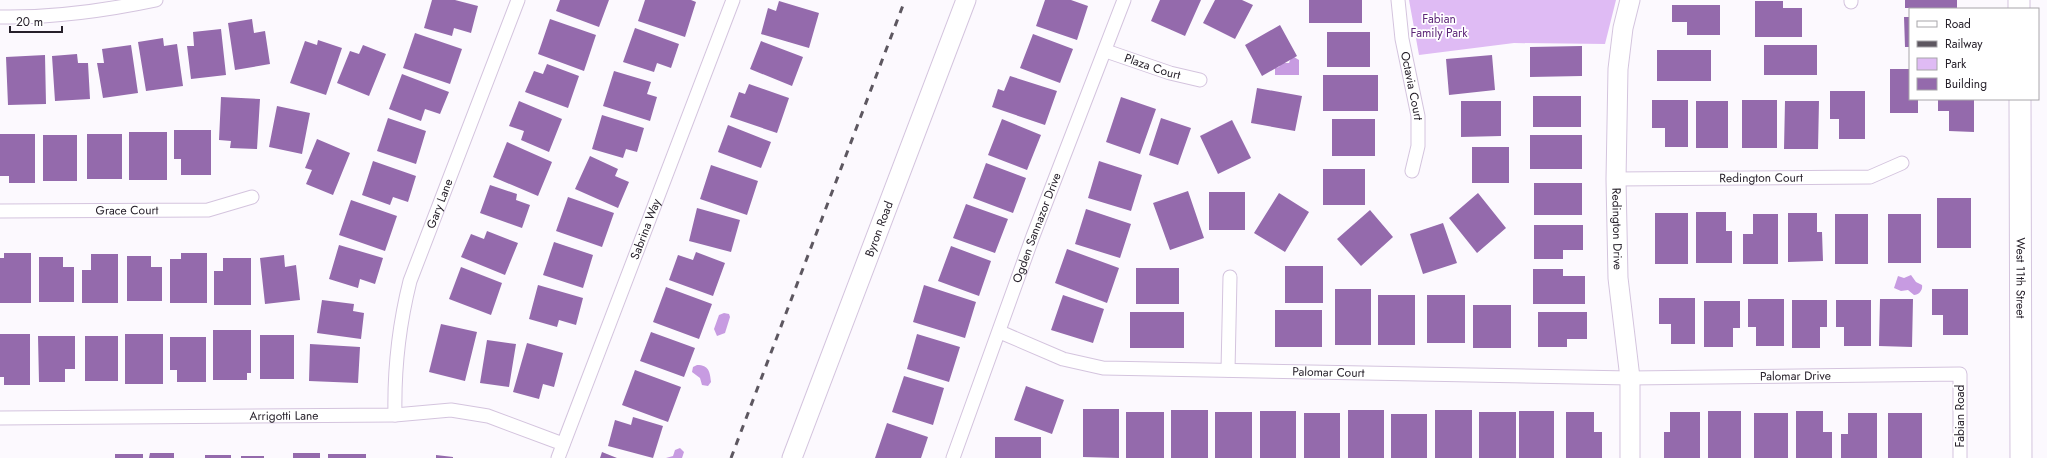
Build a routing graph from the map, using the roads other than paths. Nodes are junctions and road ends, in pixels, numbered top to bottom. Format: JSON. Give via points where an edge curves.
{"nodes":[{"id":1,"x":156,"y":0,"type":"edge"},
{"id":2,"x":518,"y":0,"type":"edge"},
{"id":3,"x":733,"y":0,"type":"edge"},
{"id":4,"x":966,"y":0,"type":"edge"},
{"id":5,"x":1124,"y":0,"type":"edge"},
{"id":6,"x":1398,"y":0,"type":"edge"},
{"id":7,"x":1630,"y":0,"type":"edge"},
{"id":8,"x":0,"y":17,"type":"edge"},
{"id":9,"x":1106,"y":51,"type":"junction"},
{"id":10,"x":1200,"y":80,"type":"dead end"},
{"id":11,"x":2020,"y":100,"type":"edge"},
{"id":12,"x":1902,"y":163,"type":"dead end"},
{"id":13,"x":1412,"y":171,"type":"dead end"},
{"id":14,"x":1616,"y":179,"type":"junction"},
{"id":15,"x":252,"y":197,"type":"dead end"},
{"id":16,"x":0,"y":211,"type":"edge"},
{"id":17,"x":1230,"y":277,"type":"dead end"},
{"id":18,"x":1000,"y":332,"type":"junction"},
{"id":19,"x":1228,"y":370,"type":"junction"},
{"id":20,"x":1960,"y":374,"type":"joint"},
{"id":21,"x":1630,"y":378,"type":"junction"},
{"id":22,"x":395,"y":415,"type":"junction"},
{"id":23,"x":0,"y":418,"type":"edge"},
{"id":24,"x":563,"y":444,"type":"junction"},
{"id":25,"x":558,"y":458,"type":"edge"},
{"id":26,"x":792,"y":458,"type":"edge"},
{"id":27,"x":953,"y":458,"type":"edge"},
{"id":28,"x":1630,"y":458,"type":"edge"},
{"id":29,"x":1960,"y":458,"type":"edge"},
{"id":30,"x":2021,"y":458,"type":"edge"}],
"edges":[{"from":1,"to":8,"type":"street","via":[[97,11]]},
{"from":2,"to":22,"type":"street","name":"Gary Lane","via":[[410,281],[402,313],[397,353]]},
{"from":3,"to":24,"type":"street","name":"Sabrina Way"},
{"from":4,"to":26,"type":"main road","name":"Byron Road"},
{"from":5,"to":9,"type":"street","name":"Ogden Sannazor Drive"},
{"from":6,"to":13,"type":"street","name":"Octavia Court","via":[[1402,39],[1418,116],[1418,146]]},
{"from":7,"to":14,"type":"main road","name":"Redington Drive","via":[[1622,28],[1618,69]]},
{"from":9,"to":10,"type":"street","name":"Plaza Court","via":[[1170,73]]},
{"from":9,"to":18,"type":"street","name":"Ogden Sannazor Drive","via":[[1033,236]]},
{"from":11,"to":30,"type":"main road","name":"West 11th Street"},
{"from":12,"to":14,"type":"street","name":"Redington Court","via":[[1870,177]]},
{"from":14,"to":21,"type":"main road","name":"Redington Drive","via":[[1618,278]]},
{"from":15,"to":16,"type":"street","name":"Grace Court","via":[[208,210]]},
{"from":17,"to":19,"type":"street"},
{"from":18,"to":19,"type":"street","name":"Palomar Court","via":[[1063,359],[1103,368]]},
{"from":18,"to":27,"type":"street","name":"Ogden Sannazor Drive"},
{"from":19,"to":21,"type":"street","name":"Palomar Court"},
{"from":20,"to":21,"type":"street","name":"Palomar Drive"},
{"from":20,"to":29,"type":"street","name":"Fabian Road"},
{"from":21,"to":28,"type":"main road","name":"Redington Drive"},
{"from":22,"to":23,"type":"street","name":"Arrigotti Lane"},
{"from":22,"to":24,"type":"street","name":"Arrigotti Lane","via":[[451,410],[488,416]]},
{"from":24,"to":25,"type":"street","name":"Sabrina Way"}]}
